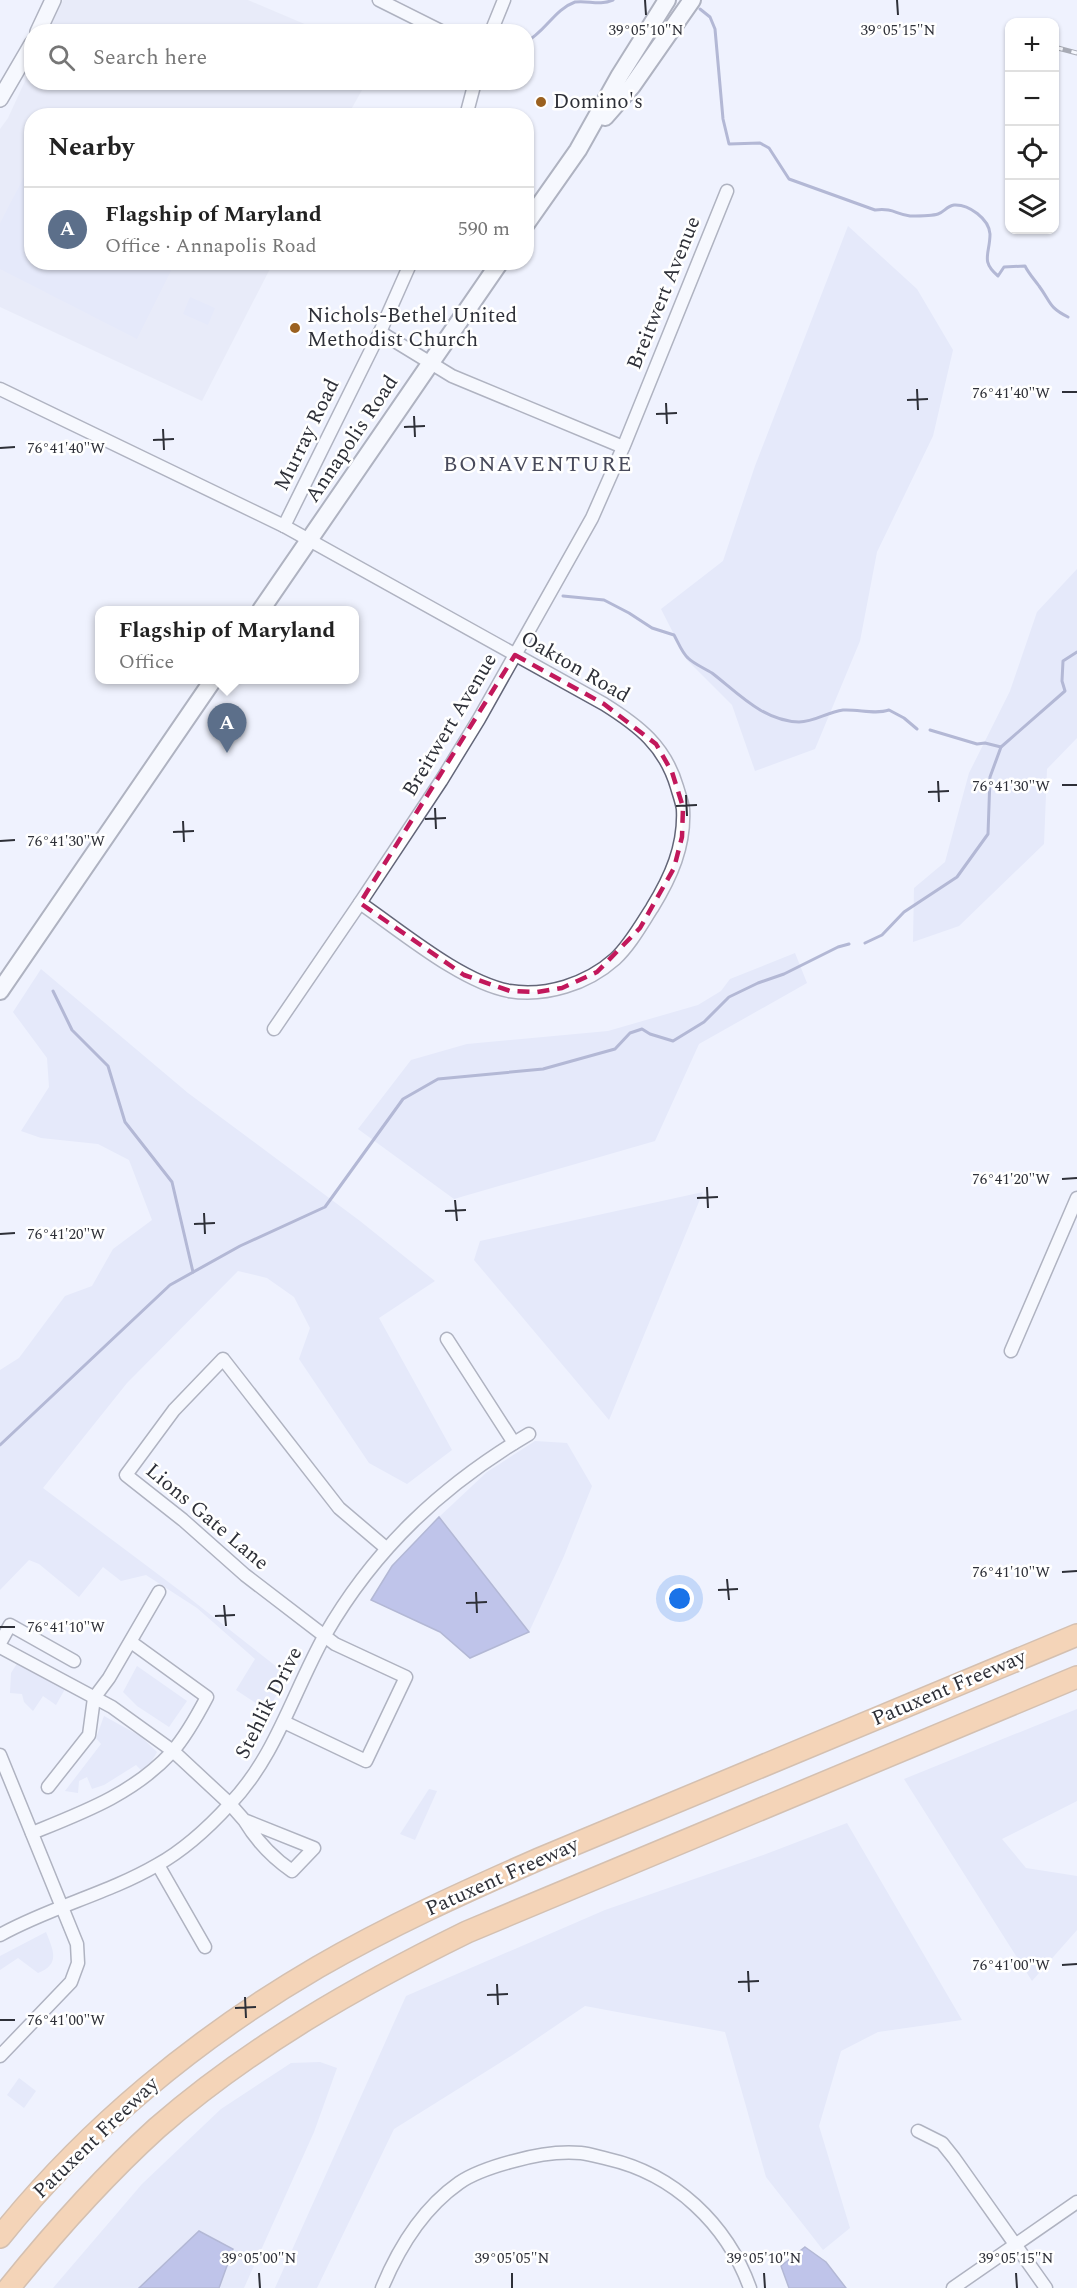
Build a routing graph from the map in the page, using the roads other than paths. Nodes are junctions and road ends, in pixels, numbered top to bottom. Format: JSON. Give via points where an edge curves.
{"nodes":[{"id":1,"x":53,"y":0,"type":"edge"},
{"id":2,"x":379,"y":0,"type":"edge"},
{"id":3,"x":504,"y":0,"type":"edge"},
{"id":4,"x":667,"y":0,"type":"edge"},
{"id":5,"x":692,"y":0,"type":"edge"},
{"id":6,"x":42,"y":24,"type":"edge"},
{"id":7,"x":427,"y":24,"type":"edge"},
{"id":8,"x":494,"y":24,"type":"edge"},
{"id":9,"x":24,"y":58,"type":"edge"},
{"id":10,"x":473,"y":90,"type":"edge"},
{"id":11,"x":0,"y":99,"type":"edge"},
{"id":12,"x":468,"y":108,"type":"edge"},
{"id":13,"x":578,"y":150,"type":"junction"},
{"id":14,"x":727,"y":191,"type":"dead end"},
{"id":15,"x":534,"y":213,"type":"edge"},
{"id":16,"x":407,"y":270,"type":"edge"},
{"id":17,"x":494,"y":270,"type":"edge"},
{"id":18,"x":380,"y":332,"type":"junction"},
{"id":19,"x":430,"y":363,"type":"junction"},
{"id":20,"x":0,"y":389,"type":"edge"},
{"id":21,"x":623,"y":447,"type":"junction"},
{"id":22,"x":284,"y":526,"type":"junction"},
{"id":23,"x":310,"y":540,"type":"junction"},
{"id":24,"x":264,"y":606,"type":"edge"},
{"id":25,"x":515,"y":656,"type":"junction"},
{"id":26,"x":210,"y":684,"type":"edge"},
{"id":27,"x":360,"y":903,"type":"junction"},
{"id":28,"x":0,"y":991,"type":"edge"},
{"id":29,"x":274,"y":1029,"type":"dead end"},
{"id":30,"x":1077,"y":1198,"type":"edge"},
{"id":31,"x":447,"y":1339,"type":"dead end"},
{"id":32,"x":1011,"y":1352,"type":"dead end"},
{"id":33,"x":529,"y":1434,"type":"dead end"},
{"id":34,"x":514,"y":1443,"type":"junction"},
{"id":35,"x":386,"y":1548,"type":"junction"},
{"id":36,"x":159,"y":1592,"type":"dead end"},
{"id":37,"x":1077,"y":1635,"type":"edge"},
{"id":38,"x":325,"y":1636,"type":"junction"},
{"id":39,"x":131,"y":1642,"type":"junction"},
{"id":40,"x":0,"y":1645,"type":"edge"},
{"id":41,"x":74,"y":1661,"type":"dead end"},
{"id":42,"x":1077,"y":1677,"type":"edge"},
{"id":43,"x":94,"y":1698,"type":"junction"},
{"id":44,"x":284,"y":1722,"type":"junction"},
{"id":45,"x":172,"y":1751,"type":"junction"},
{"id":46,"x":0,"y":1755,"type":"edge"},
{"id":47,"x":48,"y":1787,"type":"dead end"},
{"id":48,"x":230,"y":1804,"type":"junction"},
{"id":49,"x":244,"y":1820,"type":"junction"},
{"id":50,"x":32,"y":1833,"type":"junction"},
{"id":51,"x":158,"y":1865,"type":"junction"},
{"id":52,"x":63,"y":1907,"type":"junction"},
{"id":53,"x":0,"y":1935,"type":"edge"},
{"id":54,"x":206,"y":1947,"type":"dead end"},
{"id":55,"x":0,"y":2056,"type":"edge"},
{"id":56,"x":918,"y":2131,"type":"dead end"},
{"id":57,"x":1077,"y":2202,"type":"edge"},
{"id":58,"x":0,"y":2237,"type":"edge"},
{"id":59,"x":1016,"y":2245,"type":"junction"},
{"id":60,"x":9,"y":2288,"type":"edge"},
{"id":61,"x":382,"y":2288,"type":"edge"},
{"id":62,"x":750,"y":2288,"type":"edge"},
{"id":63,"x":953,"y":2288,"type":"edge"},
{"id":64,"x":1046,"y":2288,"type":"edge"}],
"edges":[{"from":1,"to":6,"type":"street"},
{"from":2,"to":7,"type":"street"},
{"from":3,"to":8,"type":"street"},
{"from":4,"to":13,"type":"main road"},
{"from":5,"to":13,"type":"main road","via":[[632,86]]},
{"from":9,"to":11,"type":"street"},
{"from":10,"to":12,"type":"street"},
{"from":13,"to":15,"type":"main road"},
{"from":14,"to":21,"type":"street","name":"Breitwert Avenue"},
{"from":16,"to":18,"type":"street","name":"Murray Road"},
{"from":17,"to":19,"type":"main road","name":"Annapolis Road"},
{"from":18,"to":19,"type":"street"},
{"from":18,"to":22,"type":"street","name":"Murray Road"},
{"from":19,"to":21,"type":"street","via":[[452,376]]},
{"from":19,"to":23,"type":"main road","name":"Annapolis Road"},
{"from":20,"to":22,"type":"street","name":"Oakton Road"},
{"from":21,"to":25,"type":"street","name":"Breitwert Avenue","via":[[592,518]]},
{"from":22,"to":23,"type":"street","name":"Oakton Road"},
{"from":23,"to":24,"type":"main road","name":"Annapolis Road"},
{"from":23,"to":25,"type":"street","name":"Oakton Road"},
{"from":25,"to":27,"type":"street","name":"Breitwert Avenue","via":[[441,781]]},
{"from":25,"to":27,"type":"street","name":"Oakton Road","via":[[631,721],[656,744],[672,772],[683,807],[682,837],[674,868],[640,928],[616,958],[579,982],[537,992],[510,991],[464,975]]},
{"from":26,"to":28,"type":"main road"},
{"from":27,"to":29,"type":"street","name":"Breitwert Avenue"},
{"from":30,"to":32,"type":"street"},
{"from":31,"to":34,"type":"street"},
{"from":33,"to":34,"type":"street","name":"Stehlik Drive"},
{"from":34,"to":35,"type":"street","name":"Stehlik Drive","via":[[430,1504]]},
{"from":35,"to":38,"type":"street","name":"Stehlik Drive"},
{"from":35,"to":38,"type":"street","name":"Lions Gate Lane","via":[[339,1508],[223,1359],[174,1410],[126,1475]]},
{"from":36,"to":39,"type":"street"},
{"from":37,"to":58,"type":"highway","name":"Patuxent Freeway","via":[[496,1877],[318,1967],[239,2017],[131,2100],[44,2186]]},
{"from":38,"to":44,"type":"street","name":"Stehlik Drive"},
{"from":38,"to":44,"type":"street","via":[[406,1677],[366,1761]]},
{"from":39,"to":43,"type":"street"},
{"from":39,"to":45,"type":"street","via":[[207,1697]]},
{"from":40,"to":41,"type":"street","via":[[10,1625]]},
{"from":40,"to":43,"type":"street"},
{"from":42,"to":60,"type":"highway","name":"Patuxent Freeway","via":[[520,1909],[401,1964],[334,2001],[268,2043],[158,2128],[74,2211]]},
{"from":43,"to":45,"type":"street"},
{"from":43,"to":47,"type":"street","via":[[89,1736]]},
{"from":44,"to":48,"type":"street","name":"Stehlik Drive","via":[[263,1762]]},
{"from":45,"to":48,"type":"street"},
{"from":45,"to":50,"type":"street","via":[[120,1795]]},
{"from":46,"to":50,"type":"street"},
{"from":48,"to":49,"type":"street"},
{"from":48,"to":51,"type":"street","name":"Stehlik Drive","via":[[190,1842]]},
{"from":49,"to":49,"type":"street","via":[[257,1824],[314,1848],[292,1871],[253,1835]]},
{"from":50,"to":52,"type":"street"},
{"from":51,"to":52,"type":"street","name":"Stehlik Drive"},
{"from":51,"to":54,"type":"street"},
{"from":52,"to":53,"type":"street","name":"Stehlik Drive"},
{"from":52,"to":55,"type":"street","via":[[77,1944],[78,1963],[72,1982]]},
{"from":56,"to":59,"type":"street","via":[[942,2143]]},
{"from":57,"to":59,"type":"street"},
{"from":59,"to":63,"type":"street"},
{"from":59,"to":64,"type":"street"},
{"from":61,"to":62,"type":"street","via":[[412,2230],[459,2182],[492,2167],[537,2155],[582,2153],[627,2163],[666,2182],[690,2200],[714,2224]]}]}
